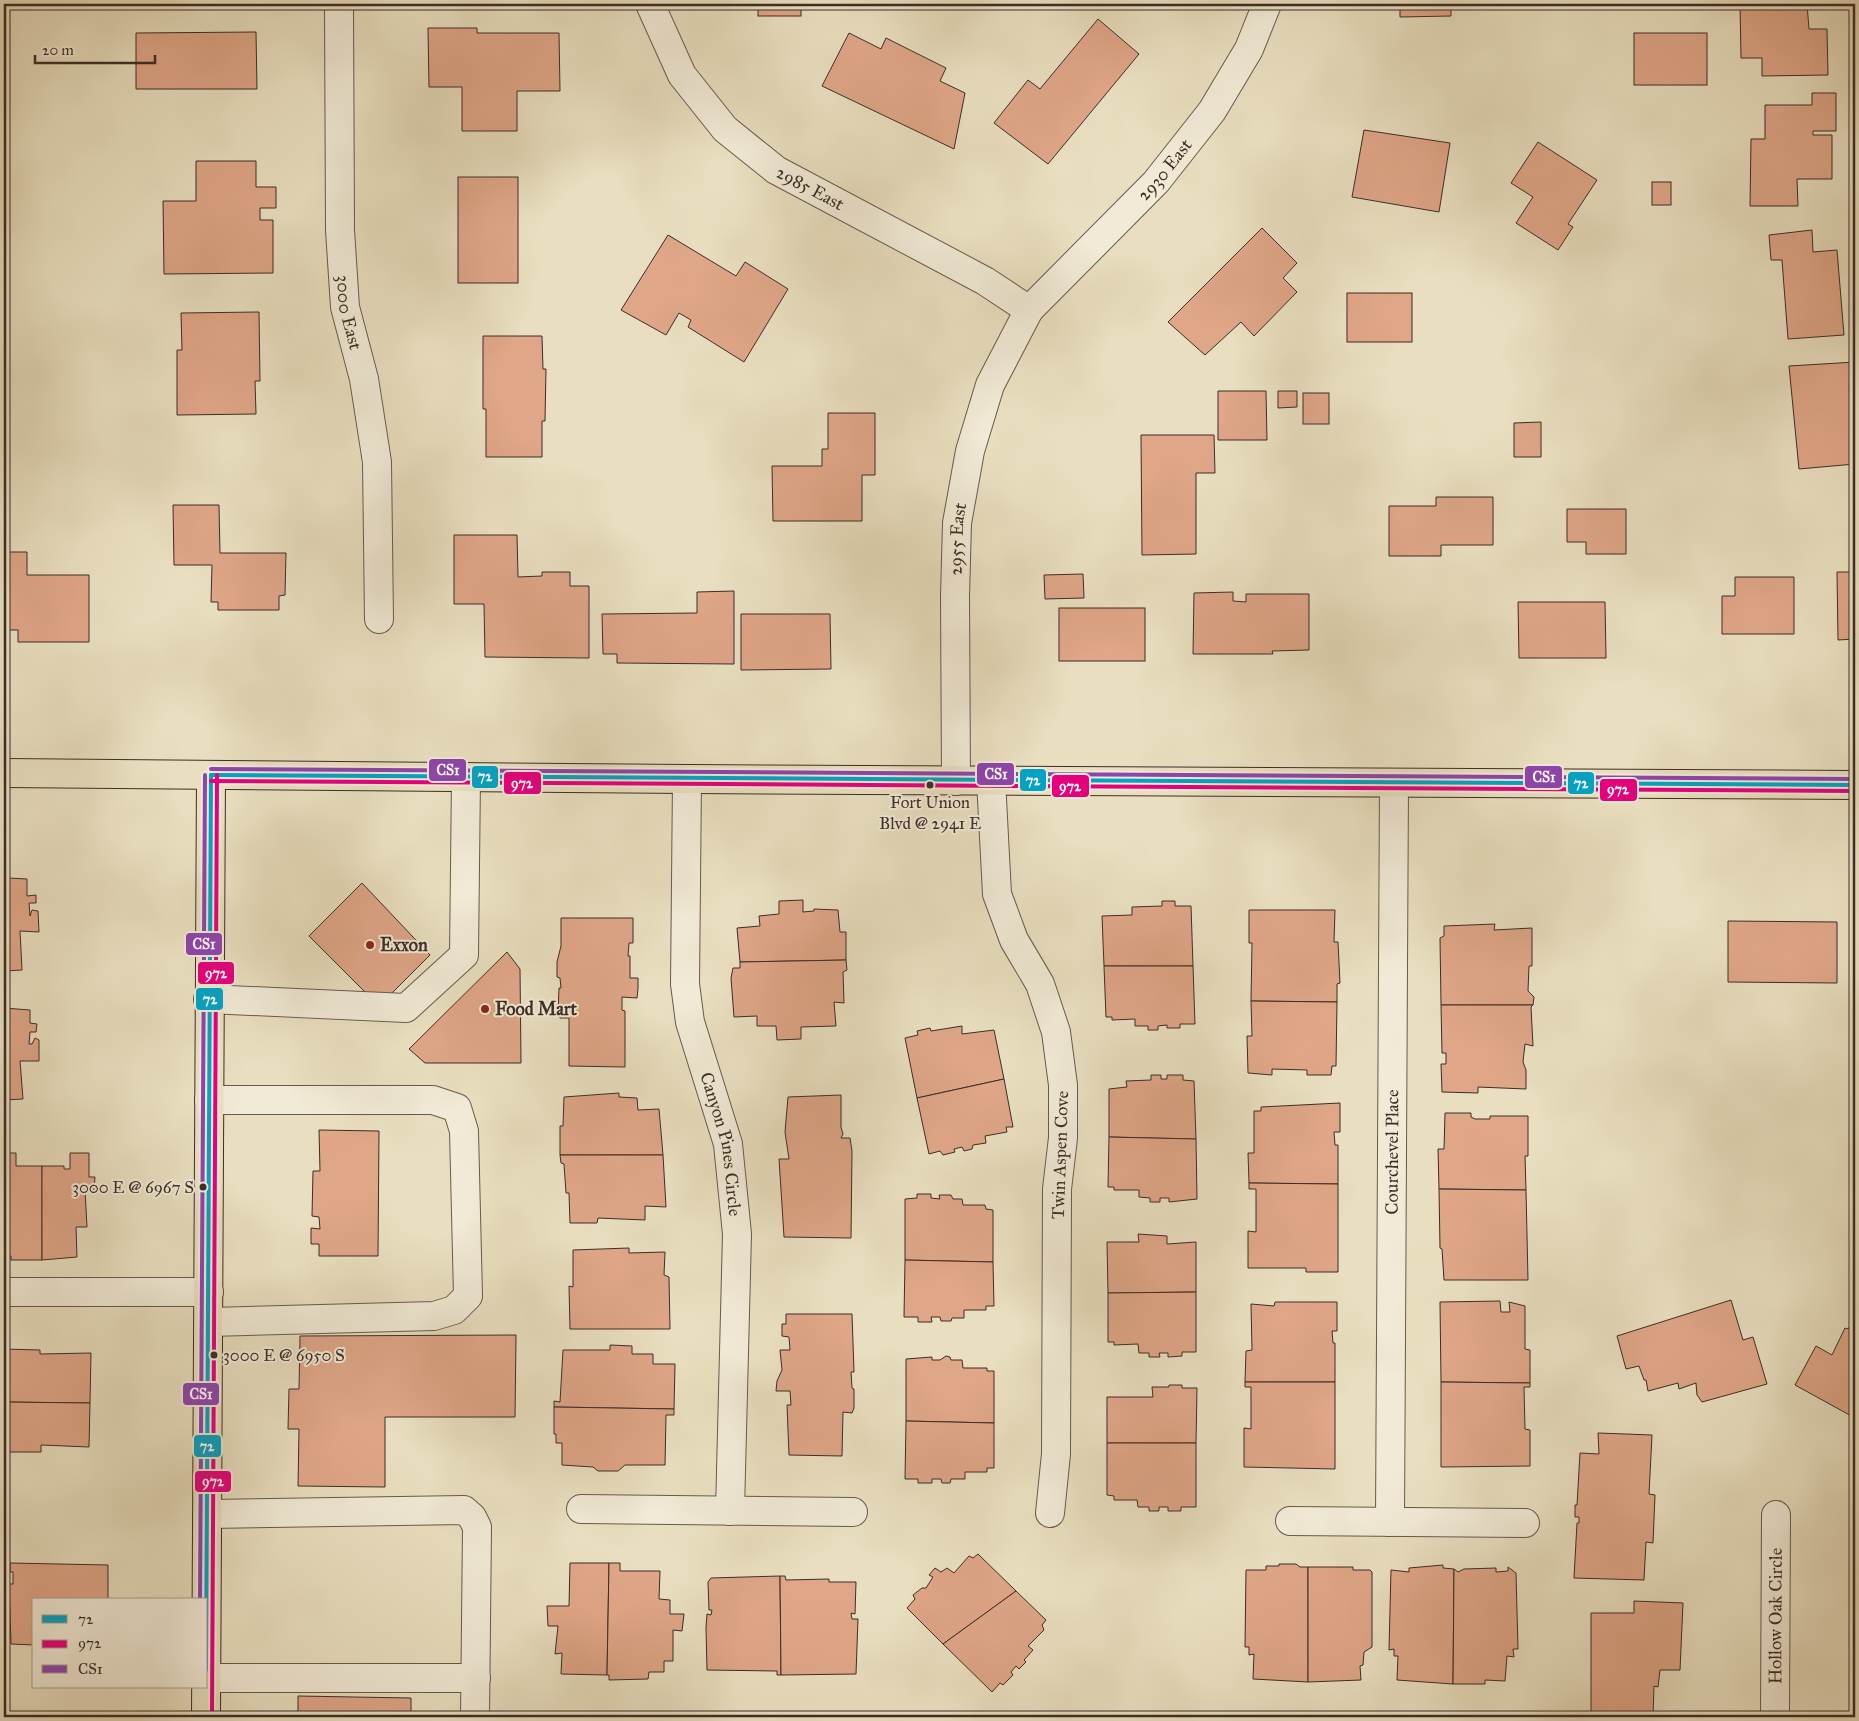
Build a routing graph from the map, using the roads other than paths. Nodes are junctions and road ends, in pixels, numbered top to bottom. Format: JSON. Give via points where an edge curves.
{"nodes":[{"id":1,"x":339,"y":4,"type":"edge"},
{"id":2,"x":650,"y":4,"type":"edge"},
{"id":3,"x":1267,"y":4,"type":"edge"},
{"id":4,"x":1029,"y":310,"type":"junction"},
{"id":5,"x":379,"y":619,"type":"dead end"},
{"id":6,"x":4,"y":773,"type":"edge"},
{"id":7,"x":211,"y":775,"type":"junction"},
{"id":8,"x":466,"y":777,"type":"junction"},
{"id":9,"x":687,"y":779,"type":"junction"},
{"id":10,"x":991,"y":780,"type":"junction"},
{"id":11,"x":956,"y":781,"type":"junction"},
{"id":12,"x":1394,"y":783,"type":"junction"},
{"id":13,"x":1855,"y":785,"type":"edge"},
{"id":14,"x":208,"y":999,"type":"junction"},
{"id":15,"x":209,"y":1100,"type":"junction"},
{"id":16,"x":4,"y":1292,"type":"edge"},
{"id":17,"x":209,"y":1292,"type":"junction"},
{"id":18,"x":210,"y":1322,"type":"junction"},
{"id":19,"x":582,"y":1509,"type":"dead end"},
{"id":20,"x":730,"y":1511,"type":"junction"},
{"id":21,"x":853,"y":1512,"type":"dead end"},
{"id":22,"x":1050,"y":1513,"type":"dead end"},
{"id":23,"x":208,"y":1514,"type":"junction"},
{"id":24,"x":1776,"y":1515,"type":"dead end"},
{"id":25,"x":1290,"y":1522,"type":"dead end"},
{"id":26,"x":1390,"y":1522,"type":"junction"},
{"id":27,"x":1525,"y":1523,"type":"dead end"},
{"id":28,"x":207,"y":1598,"type":"edge"},
{"id":29,"x":208,"y":1678,"type":"edge"},
{"id":30,"x":476,"y":1678,"type":"junction"},
{"id":31,"x":206,"y":1688,"type":"edge"},
{"id":32,"x":206,"y":1717,"type":"edge"},
{"id":33,"x":475,"y":1717,"type":"edge"},
{"id":34,"x":1776,"y":1717,"type":"edge"}],
"edges":[{"from":1,"to":5,"type":"street","name":"3000 East","via":[[343,278],[345,307],[364,378],[377,462]]},
{"from":2,"to":4,"type":"street","name":"2985 East","via":[[682,75],[725,129],[776,170],[985,281]]},
{"from":3,"to":4,"type":"street","name":"2930 East","via":[[1249,49],[1212,111],[1156,182]]},
{"from":4,"to":11,"type":"street","name":"2955 East","via":[[990,385],[970,451],[957,524],[954,596]]},
{"from":6,"to":7,"type":"main road"},
{"from":7,"to":8,"type":"main road"},
{"from":7,"to":14,"type":"main road"},
{"from":8,"to":9,"type":"main road"},
{"from":8,"to":14,"type":"street","via":[[464,955],[406,1008]]},
{"from":9,"to":11,"type":"main road"},
{"from":9,"to":20,"type":"street","name":"Canyon Pines Circle","via":[[685,984],[690,1022],[728,1144],[737,1234]]},
{"from":10,"to":11,"type":"main road"},
{"from":10,"to":12,"type":"main road"},
{"from":10,"to":22,"type":"street","name":"Twin Aspen Cove","via":[[997,894],[1014,940],[1040,984],[1056,1032],[1064,1085],[1063,1138],[1057,1189],[1056,1454]]},
{"from":12,"to":13,"type":"main road"},
{"from":12,"to":26,"type":"street","name":"Courchevel Place"},
{"from":14,"to":15,"type":"main road"},
{"from":15,"to":17,"type":"main road"},
{"from":15,"to":18,"type":"street","via":[[433,1100],[457,1108],[464,1131],[468,1296],[454,1310],[434,1316]]},
{"from":16,"to":17,"type":"street"},
{"from":17,"to":18,"type":"main road"},
{"from":18,"to":23,"type":"main road"},
{"from":19,"to":20,"type":"street"},
{"from":20,"to":21,"type":"street"},
{"from":23,"to":28,"type":"main road"},
{"from":23,"to":30,"type":"street","via":[[464,1510],[477,1528]]},
{"from":24,"to":34,"type":"street","name":"Hollow Oak Circle"},
{"from":25,"to":26,"type":"street"},
{"from":26,"to":27,"type":"street"},
{"from":29,"to":30,"type":"street"},
{"from":30,"to":33,"type":"street"},
{"from":31,"to":32,"type":"main road"}]}
